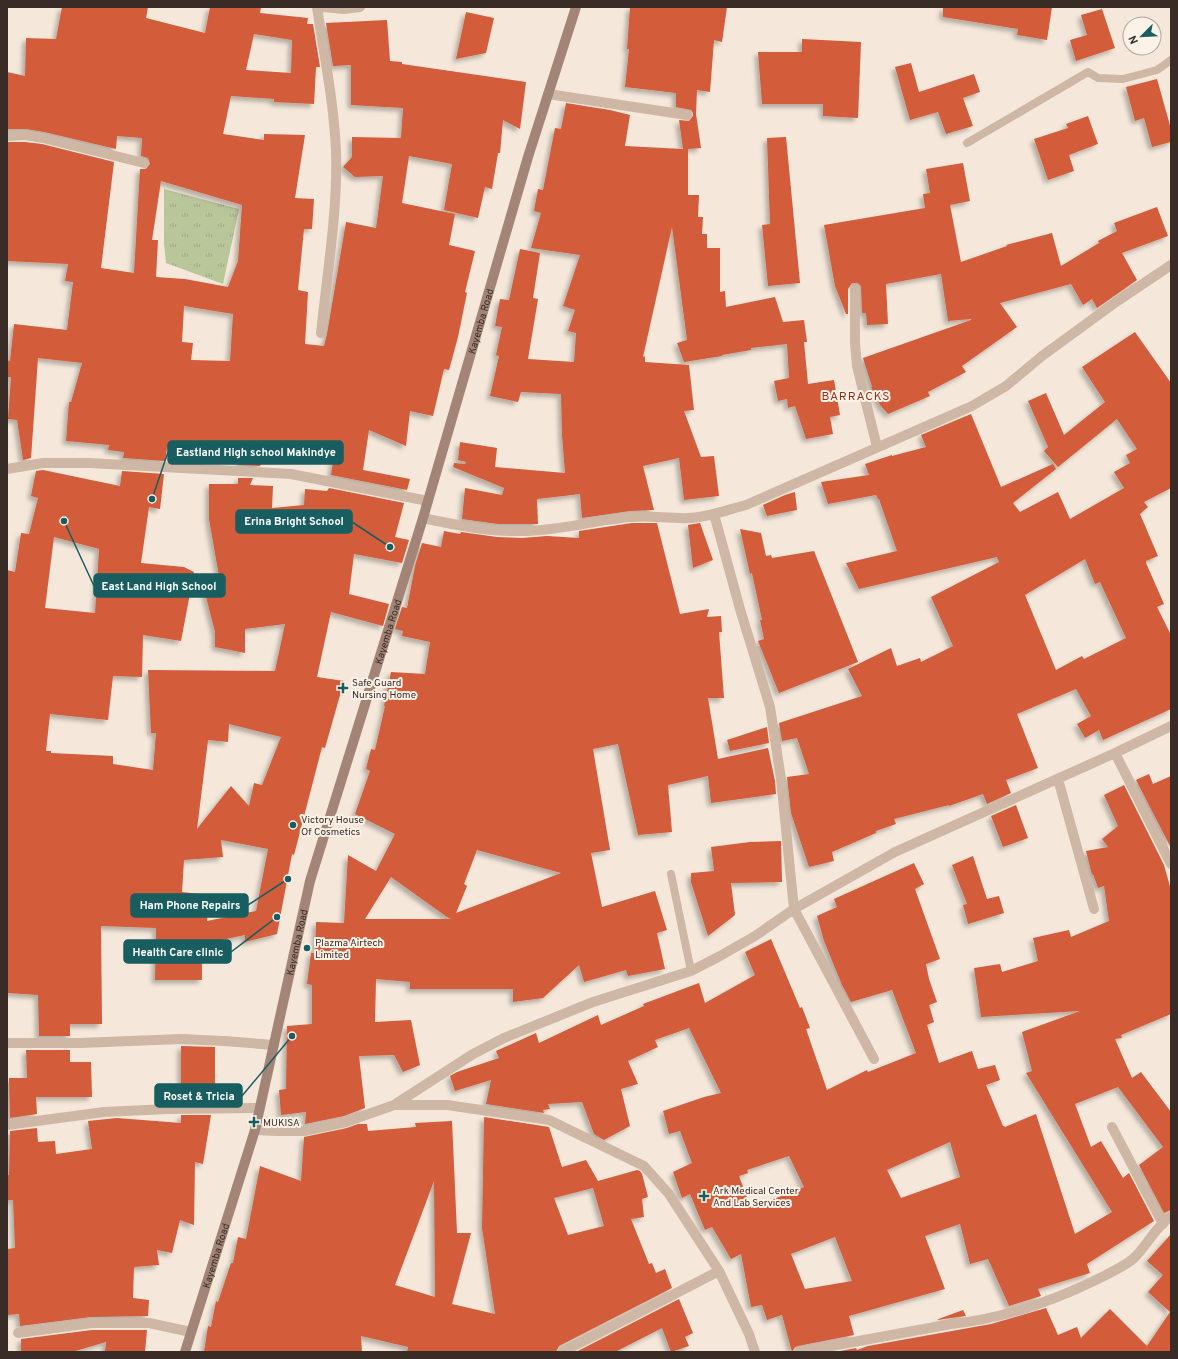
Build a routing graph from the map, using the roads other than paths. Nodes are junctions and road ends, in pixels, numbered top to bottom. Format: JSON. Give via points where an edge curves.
{"nodes":[{"id":1,"x":316,"y":7,"type":"edge"},
{"id":2,"x":323,"y":7,"type":"edge"},
{"id":3,"x":360,"y":7,"type":"edge"},
{"id":4,"x":576,"y":7,"type":"edge"},
{"id":5,"x":1171,"y":60,"type":"edge"},
{"id":6,"x":548,"y":94,"type":"junction"},
{"id":7,"x":688,"y":115,"type":"dead end"},
{"id":8,"x":7,"y":136,"type":"edge"},
{"id":9,"x":967,"y":143,"type":"dead end"},
{"id":10,"x":144,"y":163,"type":"dead end"},
{"id":11,"x":1171,"y":266,"type":"edge"},
{"id":12,"x":855,"y":289,"type":"dead end"},
{"id":13,"x":321,"y":333,"type":"dead end"},
{"id":14,"x":877,"y":447,"type":"junction"},
{"id":15,"x":7,"y":469,"type":"edge"},
{"id":16,"x":428,"y":501,"type":"junction"},
{"id":17,"x":714,"y":514,"type":"junction"},
{"id":18,"x":423,"y":518,"type":"junction"},
{"id":19,"x":1171,"y":726,"type":"edge"},
{"id":20,"x":1115,"y":753,"type":"junction"},
{"id":21,"x":1058,"y":779,"type":"junction"},
{"id":22,"x":1171,"y":864,"type":"edge"},
{"id":23,"x":671,"y":874,"type":"dead end"},
{"id":24,"x":794,"y":909,"type":"junction"},
{"id":25,"x":1094,"y":909,"type":"dead end"},
{"id":26,"x":691,"y":972,"type":"junction"},
{"id":27,"x":7,"y":1043,"type":"edge"},
{"id":28,"x":274,"y":1045,"type":"junction"},
{"id":29,"x":874,"y":1060,"type":"dead end"},
{"id":30,"x":394,"y":1104,"type":"junction"},
{"id":31,"x":259,"y":1108,"type":"junction"},
{"id":32,"x":7,"y":1126,"type":"edge"},
{"id":33,"x":1112,"y":1127,"type":"dead end"},
{"id":34,"x":255,"y":1130,"type":"junction"},
{"id":35,"x":1171,"y":1216,"type":"edge"},
{"id":36,"x":1163,"y":1224,"type":"junction"},
{"id":37,"x":720,"y":1271,"type":"junction"},
{"id":38,"x":191,"y":1332,"type":"junction"},
{"id":39,"x":18,"y":1333,"type":"dead end"},
{"id":40,"x":185,"y":1352,"type":"edge"},
{"id":41,"x":562,"y":1352,"type":"edge"},
{"id":42,"x":755,"y":1352,"type":"edge"},
{"id":43,"x":799,"y":1352,"type":"edge"}],
"edges":[{"from":1,"to":13,"type":"street","via":[[333,114],[336,153],[334,212]]},
{"from":2,"to":3,"type":"street"},
{"from":4,"to":6,"type":"street","name":"Kayemba Road"},
{"from":5,"to":9,"type":"lane","via":[[1157,70],[1123,79],[1098,78],[1088,72]]},
{"from":6,"to":7,"type":"street"},
{"from":6,"to":16,"type":"street","name":"Kayemba Road"},
{"from":8,"to":10,"type":"street","via":[[43,138]]},
{"from":11,"to":14,"type":"street","via":[[1116,302],[1006,386],[972,406]]},
{"from":12,"to":14,"type":"street","via":[[857,366]]},
{"from":14,"to":17,"type":"street","via":[[746,504]]},
{"from":15,"to":16,"type":"street","via":[[43,463],[89,463],[291,474]]},
{"from":16,"to":18,"type":"street","name":"Kayemba Road"},
{"from":17,"to":18,"type":"street","via":[[689,518],[617,518],[523,531],[482,529]]},
{"from":17,"to":24,"type":"street","via":[[770,707],[781,779]]},
{"from":18,"to":28,"type":"street","name":"Kayemba Road","via":[[310,881]]},
{"from":19,"to":20,"type":"street"},
{"from":20,"to":21,"type":"street"},
{"from":20,"to":22,"type":"street"},
{"from":21,"to":24,"type":"street","via":[[895,852]]},
{"from":21,"to":25,"type":"street"},
{"from":23,"to":26,"type":"lane"},
{"from":24,"to":26,"type":"street","via":[[749,939]]},
{"from":24,"to":29,"type":"street"},
{"from":26,"to":30,"type":"street","via":[[593,1002],[504,1038],[473,1054]]},
{"from":27,"to":28,"type":"street","via":[[180,1039]]},
{"from":28,"to":31,"type":"street","name":"Kayemba Road"},
{"from":30,"to":34,"type":"street","via":[[346,1122],[304,1131]]},
{"from":30,"to":37,"type":"street","via":[[447,1105],[549,1120],[644,1166],[669,1194]]},
{"from":31,"to":32,"type":"street","via":[[167,1108],[104,1112]]},
{"from":31,"to":34,"type":"street","name":"Kayemba Road"},
{"from":33,"to":36,"type":"street"},
{"from":34,"to":38,"type":"street","name":"Kayemba Road"},
{"from":35,"to":36,"type":"street"},
{"from":36,"to":43,"type":"street","via":[[1132,1259],[1098,1279],[1050,1300],[970,1322]]},
{"from":37,"to":41,"type":"street"},
{"from":37,"to":42,"type":"street"},
{"from":38,"to":39,"type":"street","via":[[149,1323],[92,1323]]},
{"from":38,"to":40,"type":"street","name":"Kayemba Road"}]}
